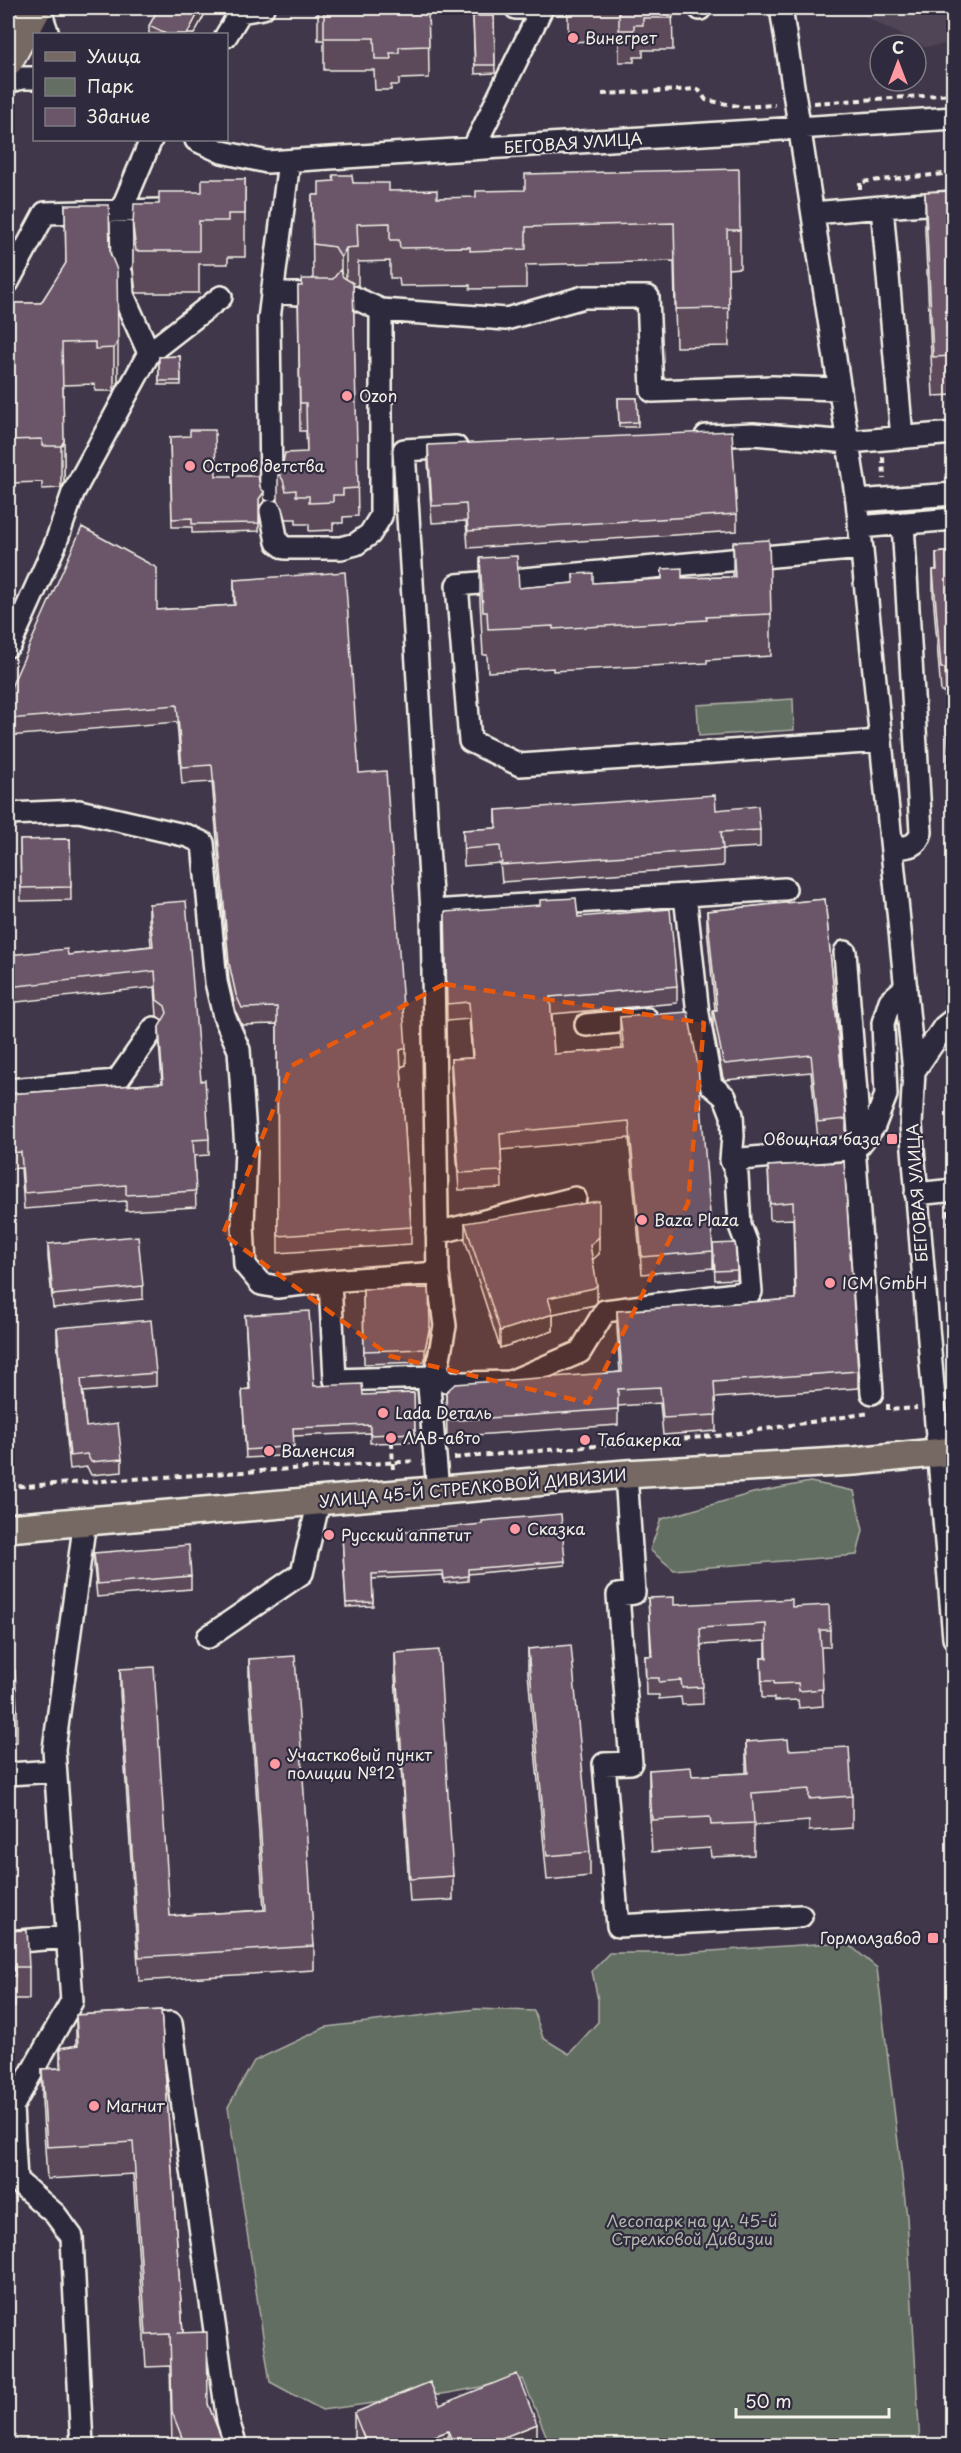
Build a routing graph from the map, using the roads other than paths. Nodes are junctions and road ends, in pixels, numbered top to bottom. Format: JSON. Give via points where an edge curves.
{"nodes":[{"id":1,"x":38,"y":8,"type":"edge"},
{"id":2,"x":263,"y":8,"type":"edge"},
{"id":3,"x":516,"y":8,"type":"edge"},
{"id":4,"x":542,"y":8,"type":"edge"},
{"id":5,"x":781,"y":8,"type":"edge"},
{"id":6,"x":241,"y":10,"type":"edge"},
{"id":7,"x":48,"y":33,"type":"edge"},
{"id":8,"x":228,"y":33,"type":"edge"},
{"id":9,"x":8,"y":60,"type":"edge"},
{"id":10,"x":33,"y":78,"type":"edge"},
{"id":11,"x":8,"y":82,"type":"edge"},
{"id":12,"x":954,"y":118,"type":"edge"},
{"id":13,"x":800,"y":129,"type":"junction"},
{"id":14,"x":151,"y":141,"type":"edge"},
{"id":15,"x":198,"y":141,"type":"edge"},
{"id":16,"x":473,"y":149,"type":"junction"},
{"id":17,"x":289,"y":161,"type":"junction"},
{"id":18,"x":954,"y":202,"type":"edge"},
{"id":19,"x":882,"y":207,"type":"junction"},
{"id":20,"x":179,"y":210,"type":"edge"},
{"id":21,"x":121,"y":211,"type":"junction"},
{"id":22,"x":813,"y":213,"type":"junction"},
{"id":23,"x":8,"y":282,"type":"edge"},
{"id":24,"x":272,"y":292,"type":"junction"},
{"id":25,"x":328,"y":296,"type":"edge"},
{"id":26,"x":221,"y":297,"type":"dead end"},
{"id":27,"x":353,"y":297,"type":"edge"},
{"id":28,"x":381,"y":310,"type":"junction"},
{"id":29,"x":148,"y":353,"type":"junction"},
{"id":30,"x":840,"y":390,"type":"junction"},
{"id":31,"x":954,"y":433,"type":"edge"},
{"id":32,"x":683,"y":437,"type":"edge"},
{"id":33,"x":902,"y":438,"type":"junction"},
{"id":34,"x":849,"y":442,"type":"junction"},
{"id":35,"x":474,"y":446,"type":"edge"},
{"id":36,"x":954,"y":494,"type":"edge"},
{"id":37,"x":857,"y":501,"type":"junction"},
{"id":38,"x":954,"y":519,"type":"edge"},
{"id":39,"x":903,"y":523,"type":"junction"},
{"id":40,"x":859,"y":527,"type":"junction"},
{"id":41,"x":861,"y":548,"type":"junction"},
{"id":42,"x":8,"y":646,"type":"edge"},
{"id":43,"x":881,"y":741,"type":"junction"},
{"id":44,"x":8,"y":814,"type":"edge"},
{"id":45,"x":892,"y":848,"type":"junction"},
{"id":46,"x":784,"y":889,"type":"dead end"},
{"id":47,"x":685,"y":895,"type":"junction"},
{"id":48,"x":432,"y":911,"type":"junction"},
{"id":49,"x":845,"y":952,"type":"dead end"},
{"id":50,"x":906,"y":987,"type":"junction"},
{"id":51,"x":698,"y":1014,"type":"junction"},
{"id":52,"x":954,"y":1019,"type":"edge"},
{"id":53,"x":586,"y":1025,"type":"dead end"},
{"id":54,"x":154,"y":1028,"type":"dead end"},
{"id":55,"x":914,"y":1071,"type":"junction"},
{"id":56,"x":8,"y":1090,"type":"edge"},
{"id":57,"x":857,"y":1145,"type":"junction"},
{"id":58,"x":731,"y":1160,"type":"junction"},
{"id":59,"x":950,"y":1191,"type":"edge"},
{"id":60,"x":916,"y":1194,"type":"junction"},
{"id":61,"x":575,"y":1198,"type":"dead end"},
{"id":62,"x":437,"y":1233,"type":"junction"},
{"id":63,"x":438,"y":1273,"type":"junction"},
{"id":64,"x":330,"y":1281,"type":"junction"},
{"id":65,"x":435,"y":1373,"type":"junction"},
{"id":66,"x":880,"y":1396,"type":"road end"},
{"id":67,"x":946,"y":1452,"type":"edge"},
{"id":68,"x":626,"y":1474,"type":"junction"},
{"id":69,"x":438,"y":1491,"type":"junction"},
{"id":70,"x":319,"y":1501,"type":"junction"},
{"id":71,"x":85,"y":1521,"type":"junction"},
{"id":72,"x":13,"y":1523,"type":"edge"},
{"id":73,"x":953,"y":1631,"type":"edge"},
{"id":74,"x":208,"y":1637,"type":"dead end"},
{"id":75,"x":55,"y":1771,"type":"junction"},
{"id":76,"x":8,"y":1774,"type":"edge"},
{"id":77,"x":801,"y":1916,"type":"dead end"},
{"id":78,"x":67,"y":1937,"type":"junction"},
{"id":79,"x":8,"y":1942,"type":"edge"},
{"id":80,"x":113,"y":2027,"type":"edge"},
{"id":81,"x":78,"y":2029,"type":"edge"},
{"id":82,"x":55,"y":2030,"type":"junction"},
{"id":83,"x":10,"y":2106,"type":"edge"},
{"id":84,"x":82,"y":2445,"type":"edge"},
{"id":85,"x":236,"y":2445,"type":"edge"}],
"edges":[{"from":1,"to":7,"type":"street"},
{"from":1,"to":9,"type":"highway"},
{"from":2,"to":6,"type":"street"},
{"from":3,"to":4,"type":"street"},
{"from":4,"to":16,"type":"street"},
{"from":5,"to":13,"type":"street","name":"БЕГОВАЯ УЛИЦА"},
{"from":6,"to":8,"type":"street"},
{"from":10,"to":11,"type":"street"},
{"from":12,"to":13,"type":"street","name":"БЕГОВАЯ УЛИЦА"},
{"from":13,"to":16,"type":"street","name":"БЕГОВАЯ УЛИЦА"},
{"from":13,"to":22,"type":"street","name":"БЕГОВАЯ УЛИЦА"},
{"from":14,"to":21,"type":"street"},
{"from":15,"to":17,"type":"street","name":"БЕГОВАЯ УЛИЦА","via":[[222,152],[267,162]]},
{"from":16,"to":17,"type":"street","name":"БЕГОВАЯ УЛИЦА"},
{"from":17,"to":24,"type":"street"},
{"from":18,"to":19,"type":"street"},
{"from":19,"to":22,"type":"street"},
{"from":19,"to":33,"type":"street"},
{"from":20,"to":21,"type":"street"},
{"from":21,"to":23,"type":"street","via":[[45,213]]},
{"from":21,"to":29,"type":"street","via":[[123,295]]},
{"from":22,"to":30,"type":"street","name":"БЕГОВАЯ УЛИЦА"},
{"from":24,"to":25,"type":"street"},
{"from":24,"to":28,"type":"street","via":[[271,500],[277,542],[285,548],[341,548],[356,544],[370,534],[381,516]]},
{"from":26,"to":29,"type":"street"},
{"from":27,"to":28,"type":"street"},
{"from":28,"to":30,"type":"street","via":[[506,319],[584,297],[648,297],[652,391],[772,387]]},
{"from":29,"to":42,"type":"street","via":[[73,493],[55,545]]},
{"from":30,"to":34,"type":"street","name":"БЕГОВАЯ УЛИЦА"},
{"from":31,"to":33,"type":"street"},
{"from":32,"to":34,"type":"street","via":[[753,434]]},
{"from":33,"to":34,"type":"street"},
{"from":34,"to":37,"type":"street","name":"БЕГОВАЯ УЛИЦА"},
{"from":35,"to":48,"type":"street","via":[[404,450]]},
{"from":36,"to":37,"type":"street"},
{"from":37,"to":40,"type":"street","name":"БЕГОВАЯ УЛИЦА"},
{"from":38,"to":39,"type":"street"},
{"from":39,"to":40,"type":"street"},
{"from":39,"to":45,"type":"street","via":[[921,832],[912,846]]},
{"from":40,"to":41,"type":"street","name":"БЕГОВАЯ УЛИЦА"},
{"from":41,"to":43,"type":"street","name":"БЕГОВАЯ УЛИЦА"},
{"from":41,"to":43,"type":"street","via":[[457,585],[470,741],[520,765]]},
{"from":43,"to":45,"type":"street","name":"БЕГОВАЯ УЛИЦА"},
{"from":44,"to":64,"type":"street","via":[[79,811],[188,836],[202,843],[216,982],[239,1050],[246,1149],[245,1265],[261,1284],[277,1287]]},
{"from":45,"to":50,"type":"street","name":"БЕГОВАЯ УЛИЦА"},
{"from":46,"to":47,"type":"street"},
{"from":47,"to":48,"type":"street"},
{"from":47,"to":51,"type":"street"},
{"from":48,"to":62,"type":"street"},
{"from":49,"to":57,"type":"street"},
{"from":50,"to":55,"type":"street","name":"БЕГОВАЯ УЛИЦА"},
{"from":50,"to":57,"type":"street","via":[[890,1001],[883,1023],[886,1095],[874,1126]]},
{"from":51,"to":53,"type":"street"},
{"from":51,"to":58,"type":"street","via":[[711,1085],[725,1097],[732,1115]]},
{"from":52,"to":55,"type":"street","via":[[944,1027]]},
{"from":54,"to":56,"type":"street","via":[[117,1082]]},
{"from":55,"to":60,"type":"street","name":"БЕГОВАЯ УЛИЦА","via":[[911,1125]]},
{"from":57,"to":58,"type":"street"},
{"from":57,"to":66,"type":"street"},
{"from":58,"to":65,"type":"street","via":[[737,1175],[740,1226],[747,1244],[751,1292],[605,1311],[580,1352],[510,1382],[445,1381]]},
{"from":59,"to":60,"type":"street"},
{"from":60,"to":67,"type":"street","name":"БЕГОВАЯ УЛИЦА","via":[[934,1407]]},
{"from":61,"to":62,"type":"street"},
{"from":62,"to":63,"type":"street"},
{"from":63,"to":64,"type":"street"},
{"from":63,"to":65,"type":"street","via":[[445,1326]]},
{"from":64,"to":65,"type":"street","via":[[335,1380]]},
{"from":65,"to":69,"type":"street","via":[[429,1387]]},
{"from":67,"to":68,"type":"main road","name":"УЛИЦА 45-Й СТРЕЛКОВОЙ ДИВИЗИИ"},
{"from":67,"to":73,"type":"street"},
{"from":68,"to":69,"type":"main road","name":"УЛИЦА 45-Й СТРЕЛКОВОЙ ДИВИЗИИ"},
{"from":68,"to":77,"type":"street","via":[[634,1593],[618,1594],[631,1763],[604,1764],[618,1926]]},
{"from":69,"to":70,"type":"main road","name":"УЛИЦА 45-Й СТРЕЛКОВОЙ ДИВИЗИИ"},
{"from":70,"to":71,"type":"main road","name":"УЛИЦА 45-Й СТРЕЛКОВОЙ ДИВИЗИИ"},
{"from":70,"to":74,"type":"street","via":[[302,1574]]},
{"from":71,"to":72,"type":"main road","name":"УЛИЦА 45-Й СТРЕЛКОВОЙ ДИВИЗИИ"},
{"from":71,"to":75,"type":"street","via":[[54,1749]]},
{"from":75,"to":76,"type":"street"},
{"from":75,"to":78,"type":"street"},
{"from":78,"to":79,"type":"street"},
{"from":78,"to":82,"type":"street","via":[[72,2001]]},
{"from":80,"to":85,"type":"street","via":[[171,2023],[228,2421]]},
{"from":81,"to":82,"type":"street"},
{"from":82,"to":83,"type":"street"},
{"from":83,"to":84,"type":"street","via":[[16,2180],[55,2214],[72,2237]]}]}
